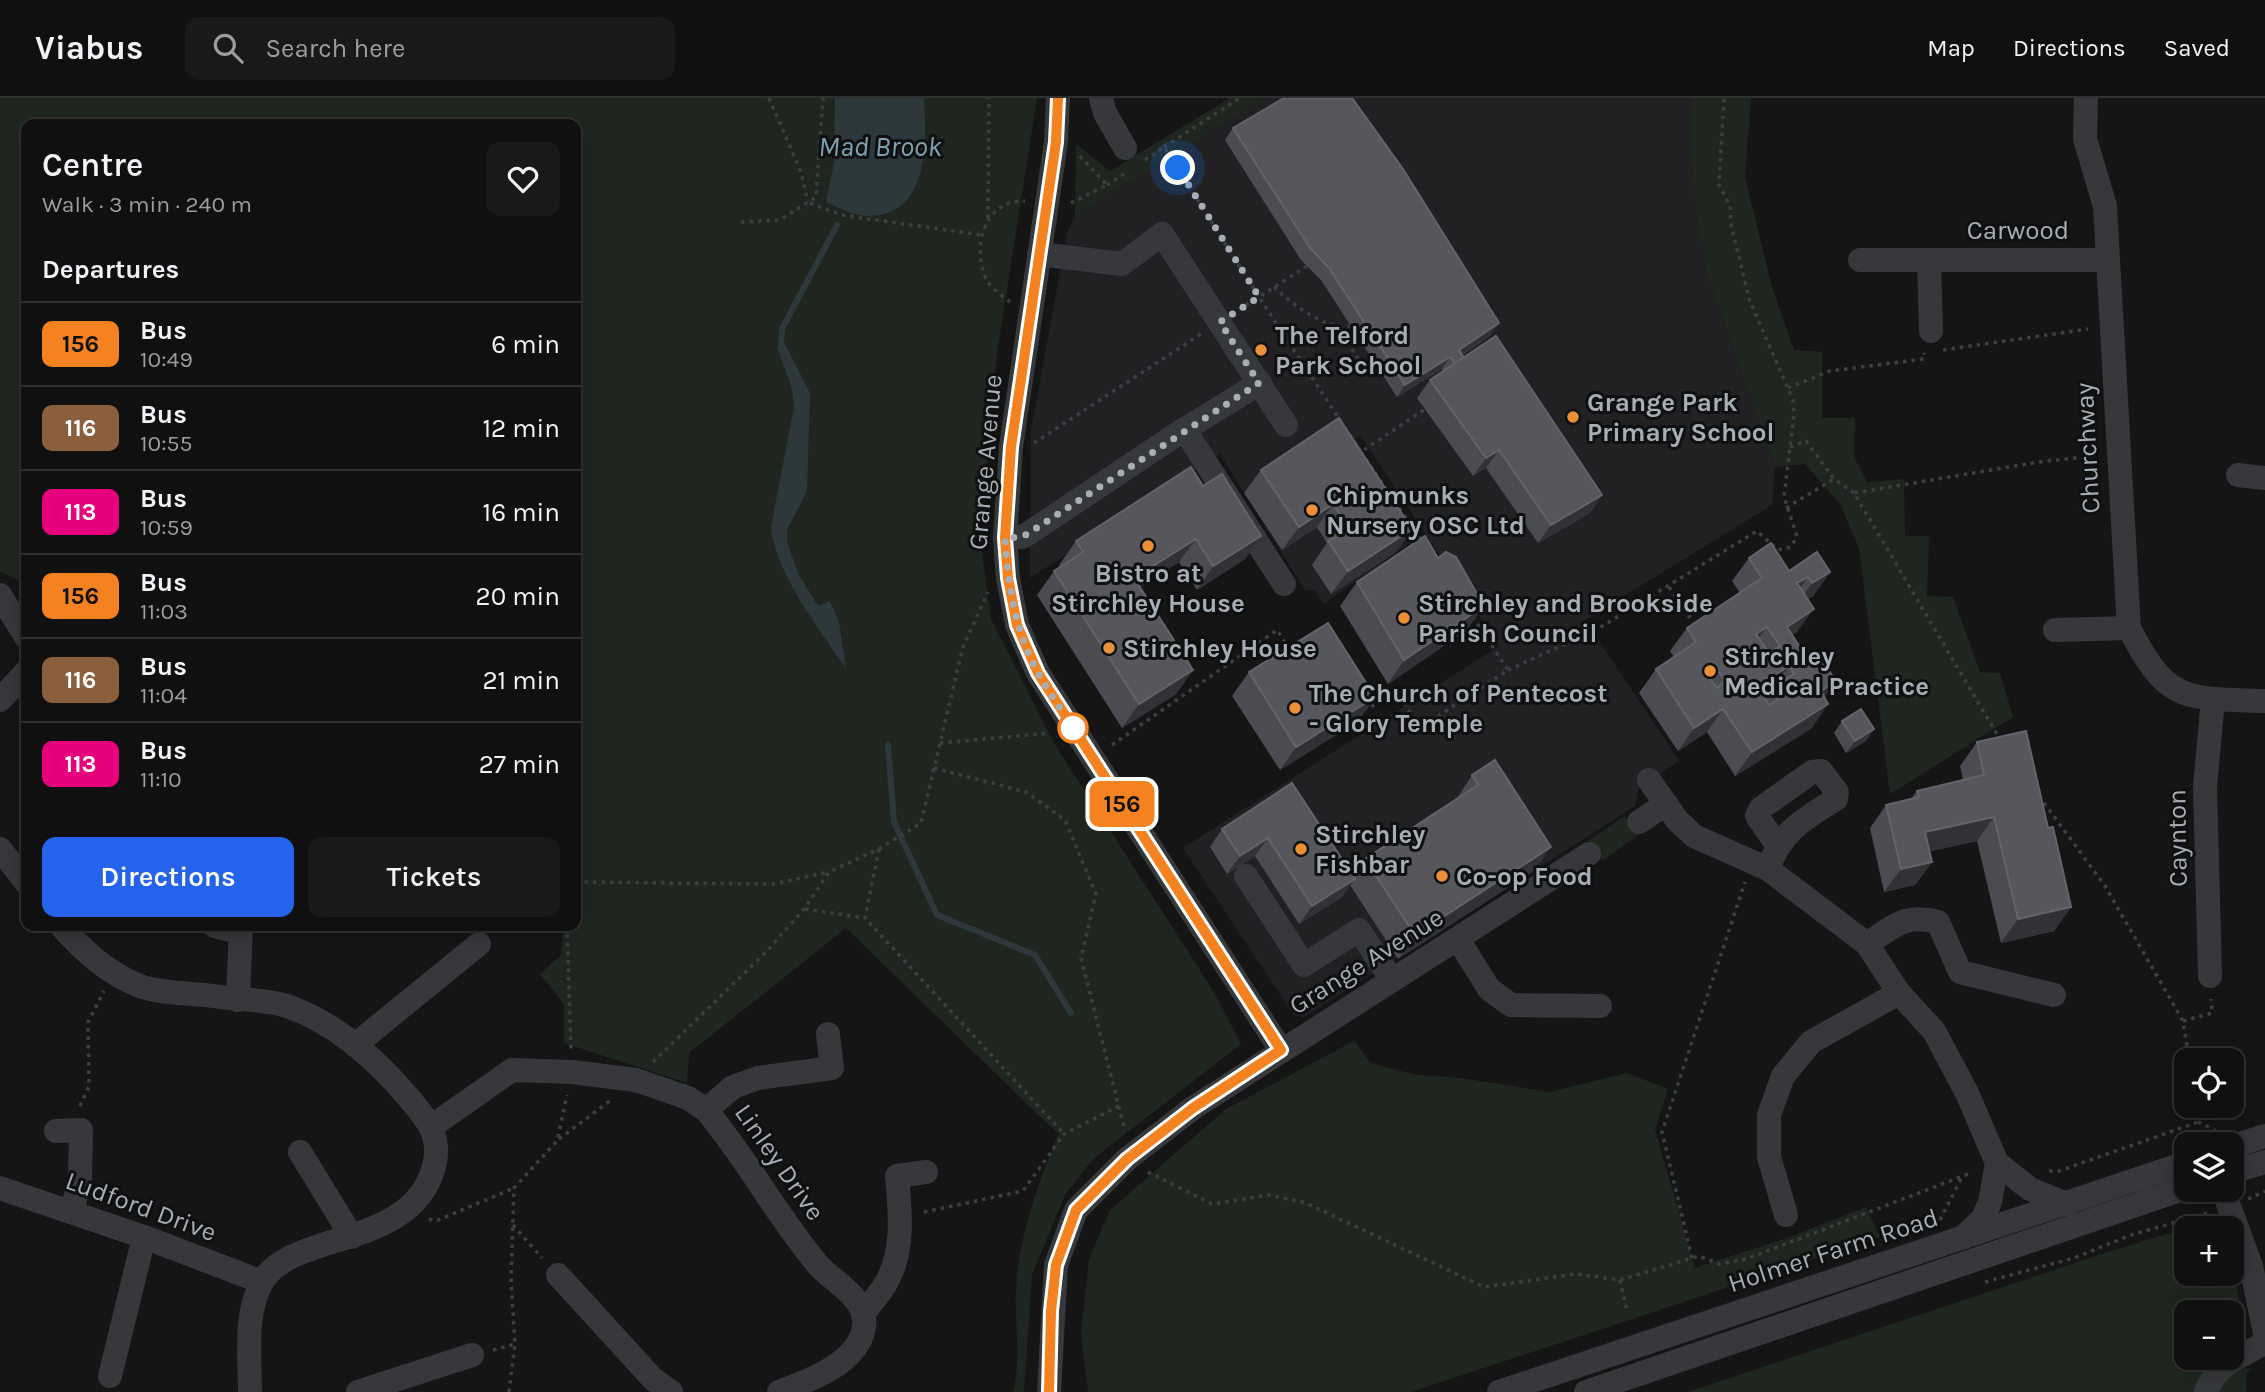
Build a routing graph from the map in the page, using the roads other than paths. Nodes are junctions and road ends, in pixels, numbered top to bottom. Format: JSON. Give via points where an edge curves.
{"nodes":[{"id":1,"x":1058,"y":98,"type":"edge"},
{"id":2,"x":1101,"y":98,"type":"edge"},
{"id":3,"x":2086,"y":98,"type":"edge"},
{"id":4,"x":1132,"y":160,"type":"road end"},
{"id":5,"x":1039,"y":254,"type":"junction"},
{"id":6,"x":1860,"y":260,"type":"dead end"},
{"id":7,"x":1929,"y":260,"type":"junction"},
{"id":8,"x":2108,"y":260,"type":"junction"},
{"id":9,"x":1931,"y":331,"type":"dead end"},
{"id":10,"x":1259,"y":383,"type":"junction"},
{"id":11,"x":1286,"y":425,"type":"dead end"},
{"id":12,"x":1184,"y":429,"type":"junction"},
{"id":13,"x":2238,"y":475,"type":"dead end"},
{"id":14,"x":2265,"y":478,"type":"edge"},
{"id":15,"x":1005,"y":538,"type":"junction"},
{"id":16,"x":1284,"y":584,"type":"dead end"},
{"id":17,"x":0,"y":594,"type":"edge"},
{"id":18,"x":2129,"y":628,"type":"junction"},
{"id":19,"x":21,"y":629,"type":"edge"},
{"id":20,"x":2055,"y":629,"type":"dead end"},
{"id":21,"x":21,"y":677,"type":"edge"},
{"id":22,"x":2213,"y":699,"type":"junction"},
{"id":23,"x":0,"y":700,"type":"edge"},
{"id":24,"x":2265,"y":701,"type":"edge"},
{"id":25,"x":1649,"y":780,"type":"dead end"},
{"id":26,"x":1665,"y":804,"type":"junction"},
{"id":27,"x":1639,"y":822,"type":"dead end"},
{"id":28,"x":1777,"y":845,"type":"dead end"},
{"id":29,"x":0,"y":849,"type":"edge"},
{"id":30,"x":1589,"y":854,"type":"dead end"},
{"id":31,"x":1758,"y":872,"type":"junction"},
{"id":32,"x":21,"y":876,"type":"edge"},
{"id":33,"x":1245,"y":876,"type":"dead end"},
{"id":34,"x":66,"y":931,"type":"edge"},
{"id":35,"x":240,"y":931,"type":"edge"},
{"id":36,"x":1458,"y":939,"type":"junction"},
{"id":37,"x":479,"y":944,"type":"dead end"},
{"id":38,"x":1867,"y":944,"type":"junction"},
{"id":39,"x":2210,"y":976,"type":"road end"},
{"id":40,"x":1392,"y":980,"type":"junction"},
{"id":41,"x":1899,"y":993,"type":"junction"},
{"id":42,"x":2054,"y":995,"type":"dead end"},
{"id":43,"x":238,"y":1000,"type":"junction"},
{"id":44,"x":1600,"y":1006,"type":"dead end"},
{"id":45,"x":828,"y":1034,"type":"dead end"},
{"id":46,"x":355,"y":1045,"type":"junction"},
{"id":47,"x":1281,"y":1050,"type":"junction"},
{"id":48,"x":706,"y":1110,"type":"junction"},
{"id":49,"x":432,"y":1126,"type":"junction"},
{"id":50,"x":56,"y":1131,"type":"dead end"},
{"id":51,"x":2265,"y":1136,"type":"edge"},
{"id":52,"x":2244,"y":1143,"type":"edge"},
{"id":53,"x":300,"y":1152,"type":"dead end"},
{"id":54,"x":2265,"y":1162,"type":"edge"},
{"id":55,"x":1997,"y":1163,"type":"junction"},
{"id":56,"x":2174,"y":1167,"type":"edge"},
{"id":57,"x":2244,"y":1168,"type":"edge"},
{"id":58,"x":926,"y":1172,"type":"dead end"},
{"id":59,"x":0,"y":1188,"type":"edge"},
{"id":60,"x":2174,"y":1192,"type":"edge"},
{"id":61,"x":2229,"y":1202,"type":"edge"},
{"id":62,"x":2067,"y":1204,"type":"junction"},
{"id":63,"x":72,"y":1213,"type":"junction"},
{"id":64,"x":1787,"y":1215,"type":"dead end"},
{"id":65,"x":144,"y":1237,"type":"junction"},
{"id":66,"x":352,"y":1237,"type":"junction"},
{"id":67,"x":1963,"y":1238,"type":"junction"},
{"id":68,"x":558,"y":1275,"type":"road end"},
{"id":69,"x":262,"y":1282,"type":"junction"},
{"id":70,"x":863,"y":1314,"type":"junction"},
{"id":71,"x":2265,"y":1334,"type":"edge"},
{"id":72,"x":2265,"y":1343,"type":"edge"},
{"id":73,"x":472,"y":1355,"type":"dead end"},
{"id":74,"x":110,"y":1376,"type":"dead end"},
{"id":75,"x":654,"y":1388,"type":"edge"},
{"id":76,"x":250,"y":1392,"type":"edge"},
{"id":77,"x":358,"y":1392,"type":"edge"},
{"id":78,"x":779,"y":1392,"type":"edge"},
{"id":79,"x":1049,"y":1392,"type":"edge"},
{"id":80,"x":1499,"y":1392,"type":"edge"},
{"id":81,"x":1586,"y":1392,"type":"edge"},
{"id":82,"x":2206,"y":1392,"type":"edge"}],
"edges":[{"from":1,"to":5,"type":"street","name":"Grange Avenue"},
{"from":2,"to":4,"type":"street"},
{"from":3,"to":8,"type":"street","name":"Churchway","via":[[2085,139],[2105,206]]},
{"from":5,"to":10,"type":"street","via":[[1122,264],[1162,234]]},
{"from":5,"to":15,"type":"street","name":"Grange Avenue","via":[[1011,447]]},
{"from":6,"to":7,"type":"street","name":"Carwood"},
{"from":7,"to":8,"type":"street","name":"Carwood"},
{"from":7,"to":9,"type":"street"},
{"from":8,"to":18,"type":"street","name":"Churchway"},
{"from":10,"to":11,"type":"street"},
{"from":10,"to":12,"type":"street"},
{"from":12,"to":15,"type":"street","via":[[1029,533]]},
{"from":12,"to":16,"type":"street","via":[[1260,561]]},
{"from":13,"to":14,"type":"street"},
{"from":15,"to":47,"type":"street","name":"Grange Avenue","via":[[1017,625],[1038,673]]},
{"from":17,"to":19,"type":"street"},
{"from":18,"to":20,"type":"street"},
{"from":18,"to":22,"type":"street","name":"Churchway","via":[[2148,665],[2176,692]]},
{"from":21,"to":23,"type":"street"},
{"from":22,"to":24,"type":"street","name":"Churchway"},
{"from":22,"to":39,"type":"street","name":"Caynton","via":[[2205,787]]},
{"from":25,"to":26,"type":"street"},
{"from":26,"to":27,"type":"street"},
{"from":26,"to":31,"type":"street","via":[[1694,836]]},
{"from":28,"to":31,"type":"street"},
{"from":29,"to":32,"type":"street"},
{"from":30,"to":36,"type":"street","name":"Grange Avenue","via":[[1553,863]]},
{"from":31,"to":38,"type":"street"},
{"from":33,"to":40,"type":"street","via":[[1304,965],[1359,930]]},
{"from":34,"to":43,"type":"street","via":[[88,955],[143,987]]},
{"from":35,"to":43,"type":"street"},
{"from":36,"to":40,"type":"street","name":"Grange Avenue"},
{"from":36,"to":44,"type":"street","via":[[1489,989],[1511,1005]]},
{"from":37,"to":46,"type":"street"},
{"from":38,"to":41,"type":"street"},
{"from":38,"to":42,"type":"street","via":[[1902,920],[1918,916],[1938,922],[1960,972]]},
{"from":40,"to":47,"type":"street","name":"Grange Avenue"},
{"from":41,"to":55,"type":"street","via":[[1934,1031]]},
{"from":41,"to":64,"type":"street","via":[[1811,1042],[1783,1076],[1769,1115],[1769,1157]]},
{"from":43,"to":46,"type":"street","via":[[285,1006],[333,1027]]},
{"from":45,"to":48,"type":"street","via":[[832,1068],[758,1078],[733,1087]]},
{"from":46,"to":49,"type":"street","via":[[382,1066]]},
{"from":47,"to":79,"type":"street","name":"Grange Avenue","via":[[1127,1149],[1076,1210],[1056,1265]]},
{"from":48,"to":49,"type":"street","name":"Linley Drive","via":[[688,1097],[636,1080],[512,1070]]},
{"from":48,"to":70,"type":"street","name":"Linley Drive","via":[[789,1228],[821,1268],[858,1302]]},
{"from":49,"to":66,"type":"street","via":[[438,1152],[430,1182],[408,1210]]},
{"from":50,"to":63,"type":"street","via":[[81,1118],[80,1178]]},
{"from":51,"to":52,"type":"street"},
{"from":53,"to":66,"type":"street"},
{"from":54,"to":57,"type":"street"},
{"from":55,"to":62,"type":"street","via":[[2030,1189]]},
{"from":55,"to":67,"type":"street","via":[[1983,1218]]},
{"from":56,"to":62,"type":"street","name":"Holmer Farm Road"},
{"from":58,"to":70,"type":"street","via":[[897,1176],[901,1216],[897,1258],[886,1284]]},
{"from":59,"to":63,"type":"street","name":"Ludford Drive"},
{"from":60,"to":81,"type":"street","name":"Holmer Farm Road"},
{"from":61,"to":71,"type":"street","via":[[2251,1266]]},
{"from":62,"to":67,"type":"street","name":"Holmer Farm Road"},
{"from":63,"to":65,"type":"street","name":"Ludford Drive"},
{"from":65,"to":69,"type":"street","name":"Ludford Drive"},
{"from":65,"to":74,"type":"street"},
{"from":66,"to":69,"type":"street","via":[[283,1262]]},
{"from":67,"to":80,"type":"street","name":"Holmer Farm Road"},
{"from":68,"to":75,"type":"street"},
{"from":69,"to":76,"type":"street","via":[[253,1306]]},
{"from":70,"to":78,"type":"street","via":[[864,1327],[856,1344],[827,1373]]},
{"from":72,"to":82,"type":"street","via":[[2229,1361]]},
{"from":73,"to":77,"type":"street"}]}
